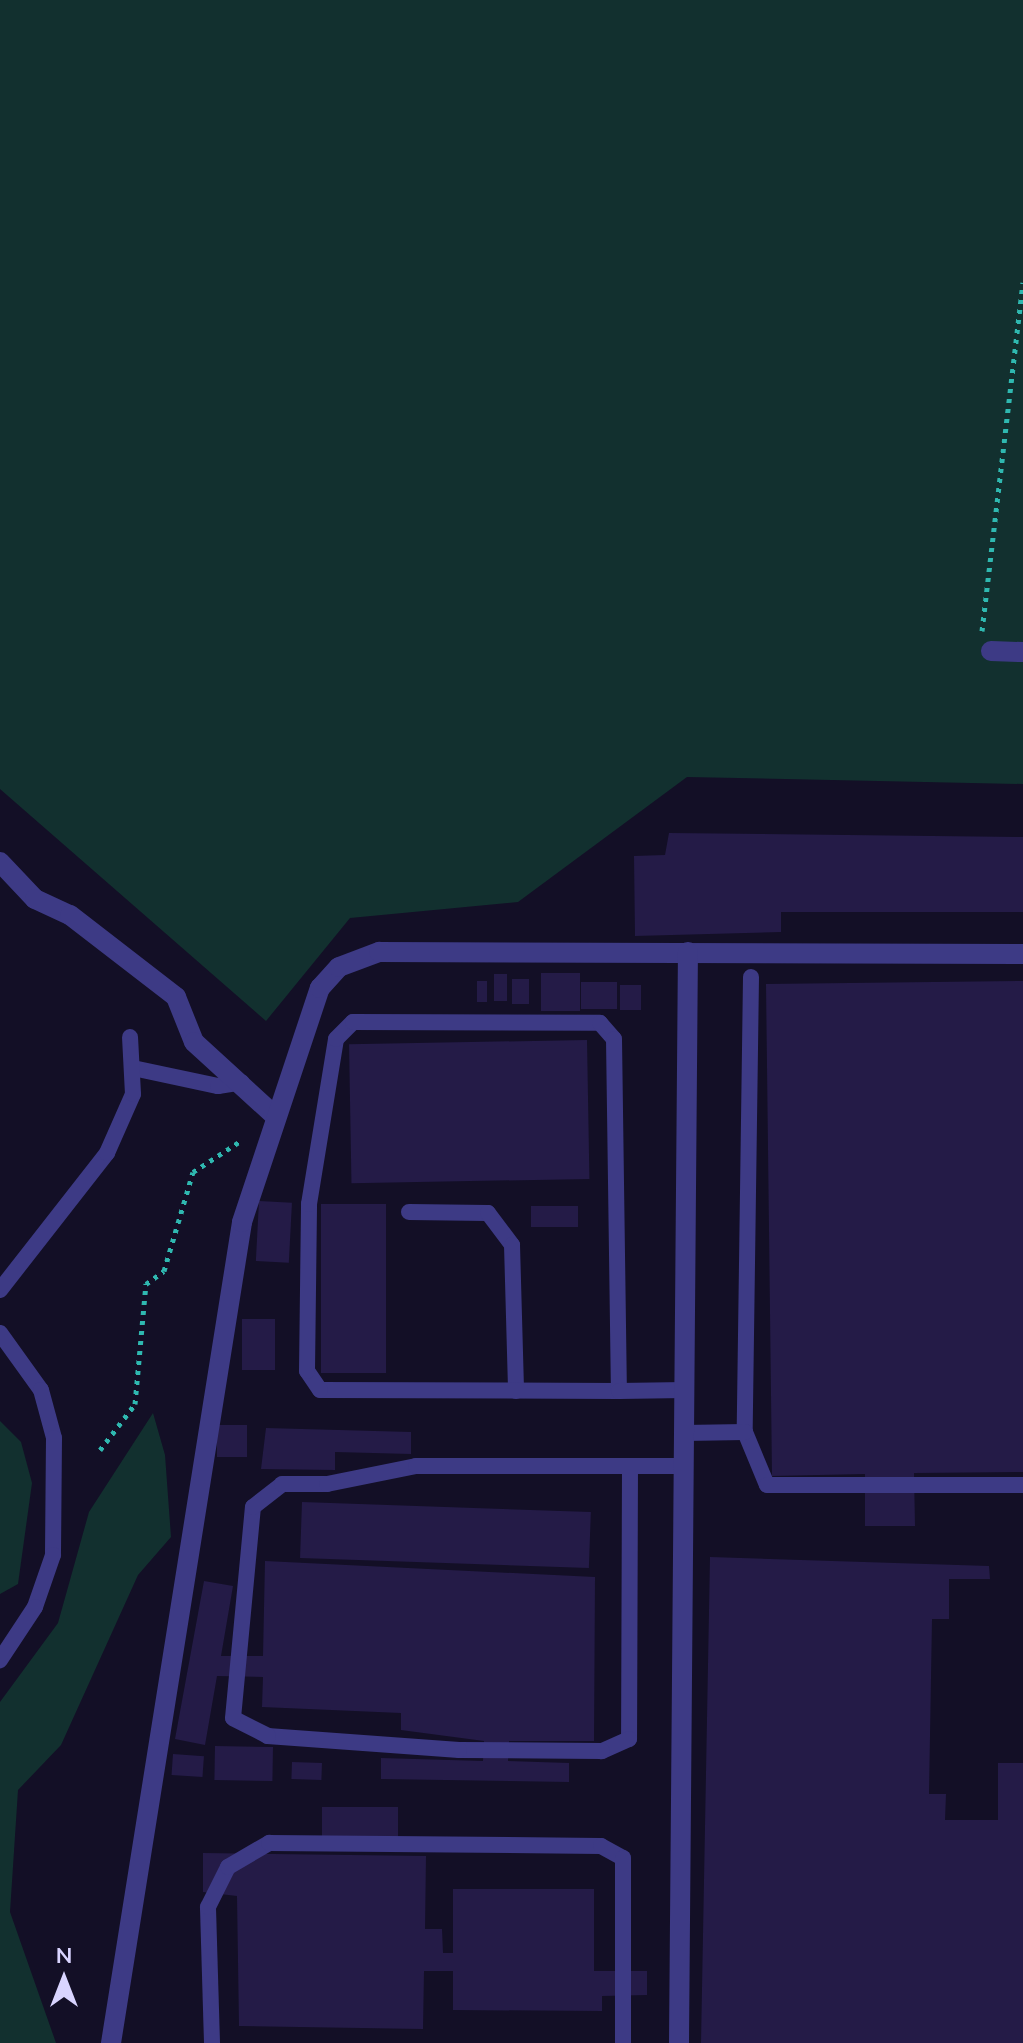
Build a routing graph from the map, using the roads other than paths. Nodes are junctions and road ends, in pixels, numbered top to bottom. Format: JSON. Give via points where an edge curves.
{"nodes":[{"id":1,"x":991,"y":651,"type":"road end"},
{"id":2,"x":1023,"y":652,"type":"edge"},
{"id":3,"x":0,"y":862,"type":"edge"},
{"id":4,"x":688,"y":952,"type":"junction"},
{"id":5,"x":1023,"y":954,"type":"edge"},
{"id":6,"x":751,"y":977,"type":"dead end"},
{"id":7,"x":130,"y":1037,"type":"dead end"},
{"id":8,"x":133,"y":1068,"type":"junction"},
{"id":9,"x":242,"y":1082,"type":"junction"},
{"id":10,"x":276,"y":1117,"type":"junction"},
{"id":11,"x":409,"y":1212,"type":"dead end"},
{"id":12,"x":0,"y":1290,"type":"edge"},
{"id":13,"x":0,"y":1333,"type":"edge"},
{"id":14,"x":685,"y":1390,"type":"junction"},
{"id":15,"x":516,"y":1391,"type":"junction"},
{"id":16,"x":619,"y":1391,"type":"junction"},
{"id":17,"x":745,"y":1432,"type":"junction"},
{"id":18,"x":684,"y":1433,"type":"junction"},
{"id":19,"x":630,"y":1466,"type":"junction"},
{"id":20,"x":684,"y":1466,"type":"junction"},
{"id":21,"x":1023,"y":1485,"type":"edge"},
{"id":22,"x":0,"y":1660,"type":"edge"},
{"id":23,"x":111,"y":2043,"type":"edge"},
{"id":24,"x":212,"y":2043,"type":"edge"},
{"id":25,"x":623,"y":2043,"type":"edge"},
{"id":26,"x":679,"y":2043,"type":"edge"}],
"edges":[{"from":1,"to":2,"type":"street"},
{"from":3,"to":9,"type":"street","via":[[35,899],[70,915],[176,997],[194,1042]]},
{"from":4,"to":5,"type":"street"},
{"from":4,"to":10,"type":"street","via":[[379,952],[339,967],[320,988]]},
{"from":4,"to":14,"type":"street"},
{"from":6,"to":17,"type":"lane"},
{"from":7,"to":8,"type":"lane"},
{"from":8,"to":9,"type":"lane","via":[[218,1086]]},
{"from":8,"to":12,"type":"lane","via":[[133,1094],[107,1153]]},
{"from":9,"to":10,"type":"street"},
{"from":10,"to":23,"type":"street","via":[[242,1222],[209,1398]]},
{"from":11,"to":15,"type":"lane","via":[[488,1213],[512,1245]]},
{"from":13,"to":22,"type":"lane","via":[[41,1390],[54,1438],[53,1555],[35,1607]]},
{"from":14,"to":16,"type":"lane"},
{"from":14,"to":18,"type":"street"},
{"from":15,"to":16,"type":"lane"},
{"from":15,"to":16,"type":"lane","via":[[320,1390],[307,1371],[309,1204],[336,1039],[353,1022],[600,1023],[614,1039]]},
{"from":17,"to":18,"type":"lane"},
{"from":17,"to":21,"type":"lane","via":[[767,1485]]},
{"from":18,"to":20,"type":"street"},
{"from":19,"to":19,"type":"lane","via":[[416,1466],[327,1484],[282,1484],[253,1507],[233,1718],[268,1736],[459,1750],[602,1751],[629,1739]]},
{"from":19,"to":20,"type":"lane"},
{"from":20,"to":26,"type":"street"},
{"from":24,"to":25,"type":"lane","via":[[208,1907],[228,1867],[269,1843],[601,1846],[623,1858]]}]}
